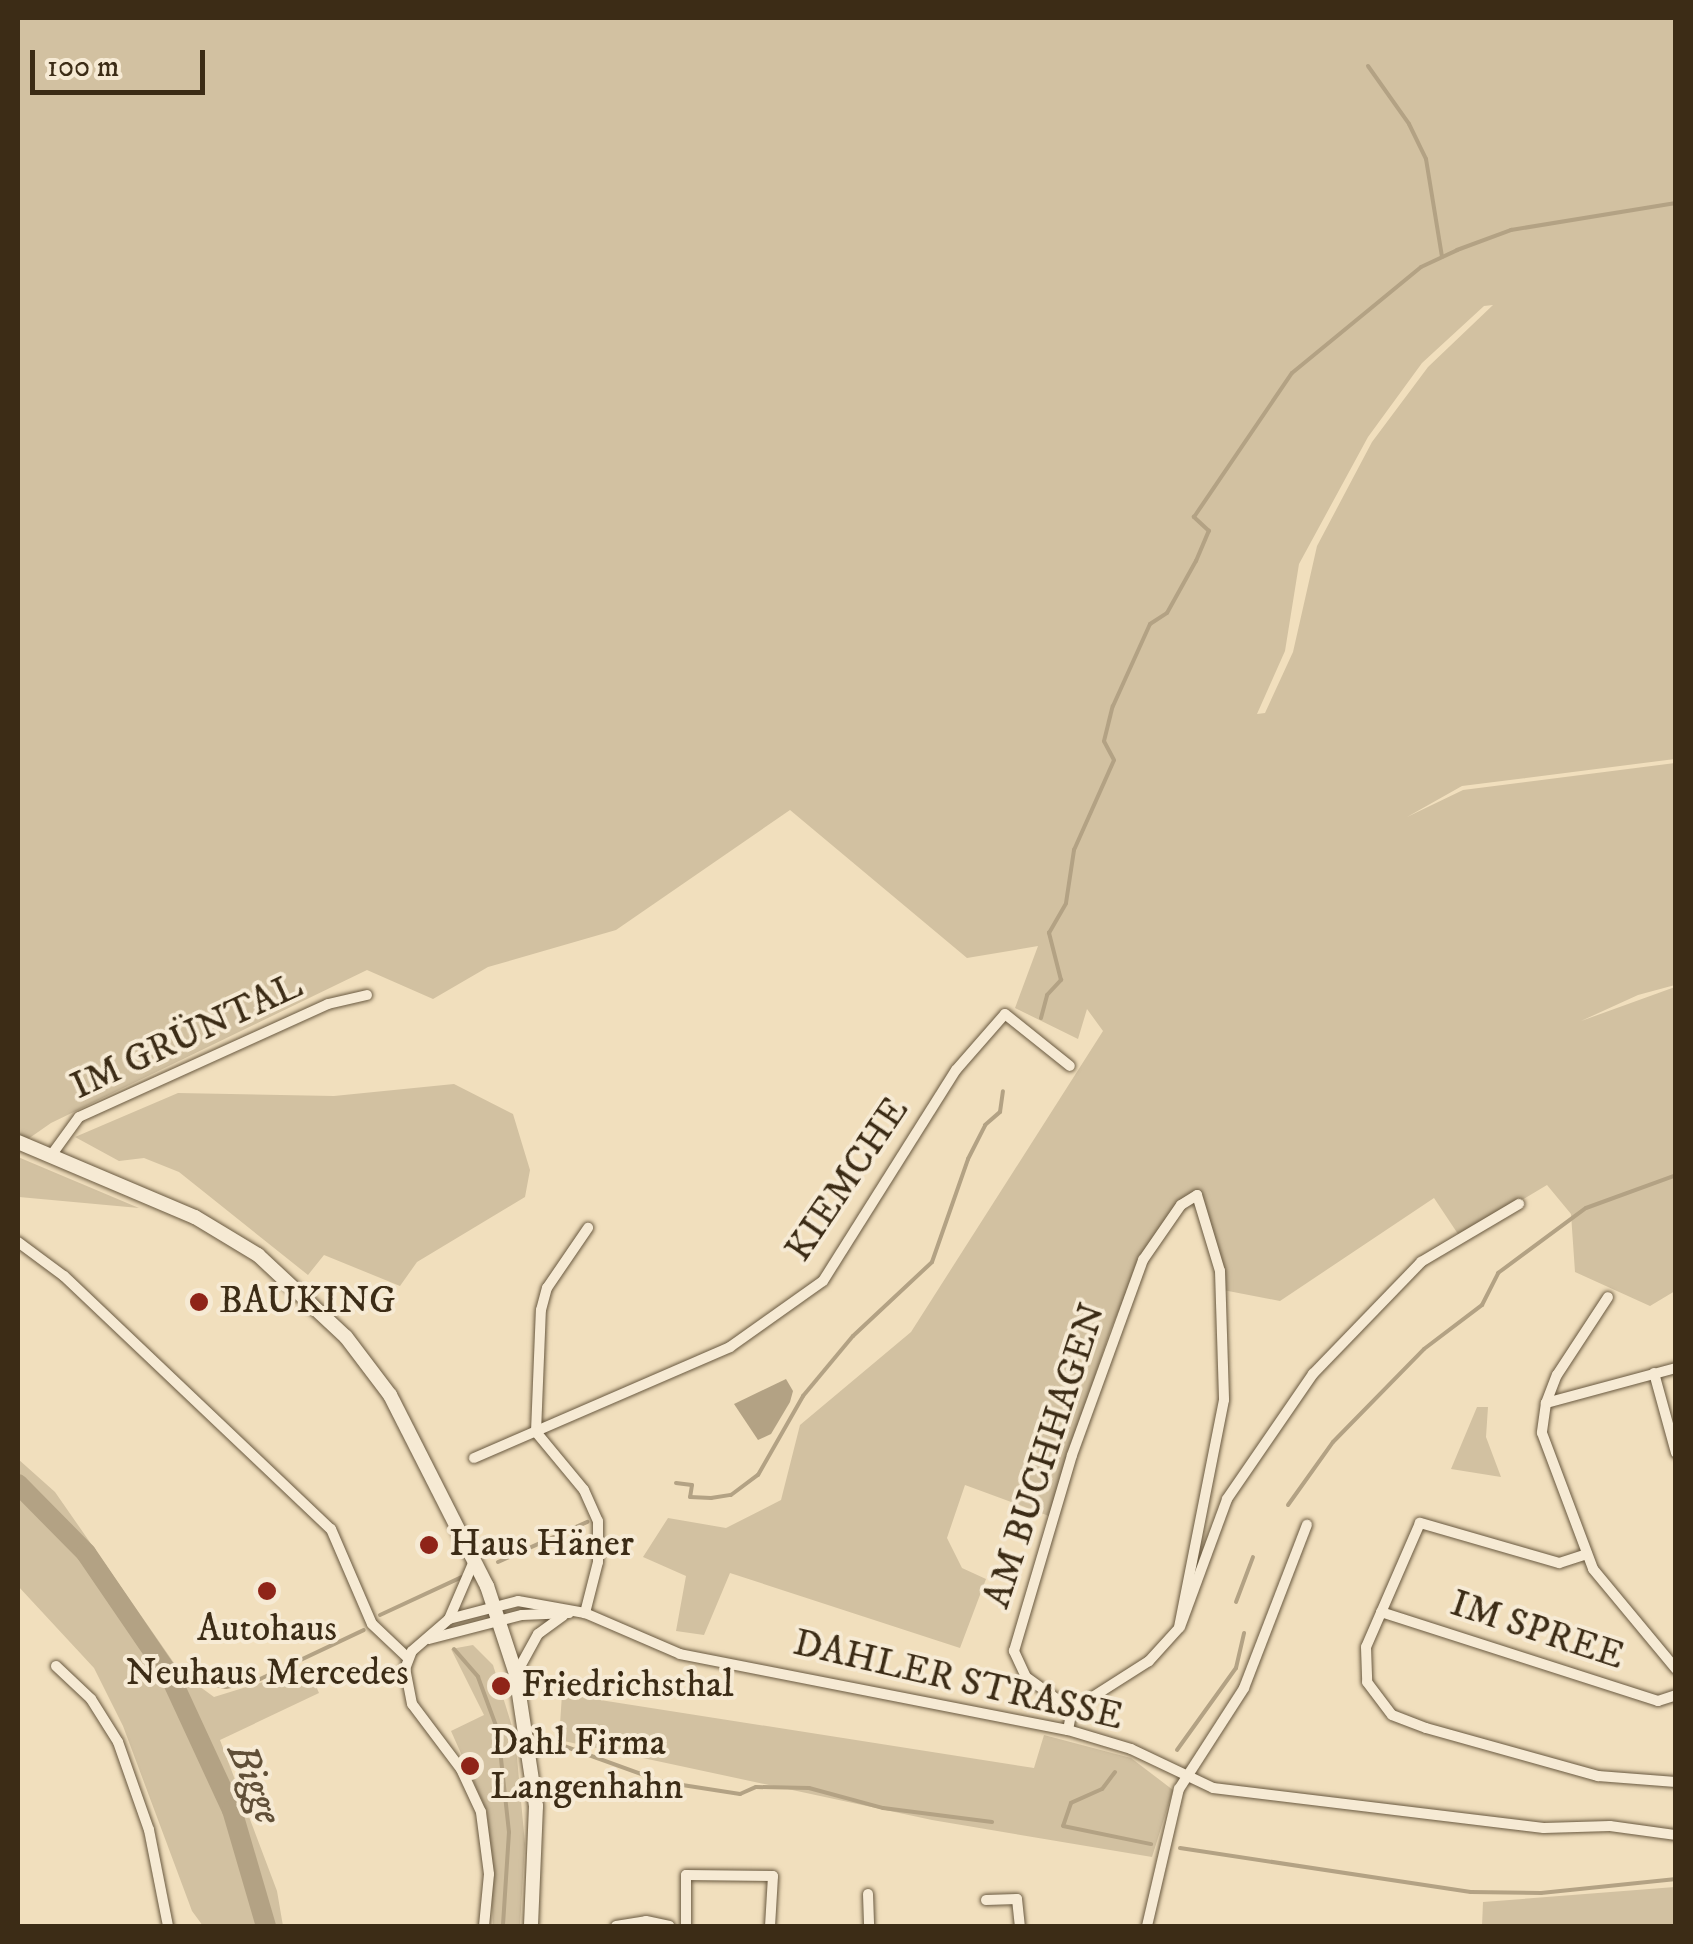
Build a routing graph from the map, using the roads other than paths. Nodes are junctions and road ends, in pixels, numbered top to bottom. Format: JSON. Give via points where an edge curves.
{"nodes":[{"id":1,"x":367,"y":994,"type":"dead end"},
{"id":2,"x":1070,"y":1066,"type":"dead end"},
{"id":3,"x":18,"y":1142,"type":"edge"},
{"id":4,"x":50,"y":1157,"type":"junction"},
{"id":5,"x":1519,"y":1204,"type":"dead end"},
{"id":6,"x":588,"y":1228,"type":"dead end"},
{"id":7,"x":18,"y":1242,"type":"edge"},
{"id":8,"x":1608,"y":1296,"type":"dead end"},
{"id":9,"x":1676,"y":1368,"type":"edge"},
{"id":10,"x":1654,"y":1373,"type":"junction"},
{"id":11,"x":1546,"y":1403,"type":"junction"},
{"id":12,"x":536,"y":1432,"type":"junction"},
{"id":13,"x":1676,"y":1452,"type":"edge"},
{"id":14,"x":474,"y":1458,"type":"dead end"},
{"id":15,"x":1306,"y":1525,"type":"dead end"},
{"id":16,"x":1588,"y":1554,"type":"junction"},
{"id":17,"x":474,"y":1559,"type":"junction"},
{"id":18,"x":494,"y":1604,"type":"junction"},
{"id":19,"x":1380,"y":1612,"type":"junction"},
{"id":20,"x":568,"y":1613,"type":"junction"},
{"id":21,"x":585,"y":1613,"type":"junction"},
{"id":22,"x":449,"y":1620,"type":"junction"},
{"id":23,"x":500,"y":1621,"type":"junction"},
{"id":24,"x":1180,"y":1628,"type":"junction"},
{"id":25,"x":428,"y":1639,"type":"junction"},
{"id":26,"x":408,"y":1658,"type":"junction"},
{"id":27,"x":56,"y":1666,"type":"dead end"},
{"id":28,"x":1676,"y":1668,"type":"edge"},
{"id":29,"x":516,"y":1674,"type":"junction"},
{"id":30,"x":1676,"y":1695,"type":"edge"},
{"id":31,"x":1072,"y":1710,"type":"junction"},
{"id":32,"x":1068,"y":1730,"type":"junction"},
{"id":33,"x":1186,"y":1778,"type":"junction"},
{"id":34,"x":1676,"y":1782,"type":"edge"},
{"id":35,"x":1676,"y":1835,"type":"edge"},
{"id":36,"x":868,"y":1894,"type":"dead end"},
{"id":37,"x":986,"y":1900,"type":"dead end"},
{"id":38,"x":168,"y":1926,"type":"edge"},
{"id":39,"x":484,"y":1926,"type":"edge"},
{"id":40,"x":530,"y":1926,"type":"edge"},
{"id":41,"x":616,"y":1926,"type":"edge"},
{"id":42,"x":669,"y":1926,"type":"edge"},
{"id":43,"x":686,"y":1926,"type":"edge"},
{"id":44,"x":770,"y":1926,"type":"edge"},
{"id":45,"x":869,"y":1926,"type":"edge"},
{"id":46,"x":1020,"y":1926,"type":"edge"},
{"id":47,"x":1148,"y":1926,"type":"edge"}],
"edges":[{"from":1,"to":4,"type":"street","name":"IM GRÜNTAL","via":[[328,1004],[79,1117]]},
{"from":2,"to":12,"type":"street","name":"KIEMCHE","via":[[1005,1014],[956,1070],[823,1281],[730,1347]]},
{"from":3,"to":4,"type":"main road"},
{"from":4,"to":17,"type":"main road","via":[[195,1217],[294,1283],[390,1395]]},
{"from":5,"to":24,"type":"street","via":[[1421,1262],[1313,1374],[1227,1499]]},
{"from":6,"to":12,"type":"street","via":[[547,1288],[541,1310]]},
{"from":7,"to":26,"type":"street","via":[[64,1276],[331,1530],[372,1624]]},
{"from":8,"to":11,"type":"street","via":[[1556,1375]]},
{"from":9,"to":10,"type":"street"},
{"from":10,"to":11,"type":"street"},
{"from":10,"to":13,"type":"street"},
{"from":11,"to":16,"type":"street","via":[[1542,1432]]},
{"from":12,"to":14,"type":"street","name":"KIEMCHE"},
{"from":12,"to":21,"type":"street","via":[[584,1490],[598,1521],[598,1562]]},
{"from":15,"to":33,"type":"street","via":[[1244,1688]]},
{"from":16,"to":19,"type":"street","via":[[1558,1563],[1420,1523]]},
{"from":16,"to":28,"type":"street"},
{"from":17,"to":18,"type":"main road"},
{"from":17,"to":22,"type":"street"},
{"from":18,"to":21,"type":"street","name":"DAHLER STRASSE","via":[[535,1601]]},
{"from":18,"to":22,"type":"street","name":"DAHLER STRASSE"},
{"from":18,"to":23,"type":"main road"},
{"from":19,"to":30,"type":"street","name":"IM SPREE","via":[[1658,1701]]},
{"from":19,"to":34,"type":"street","via":[[1365,1667],[1374,1698],[1392,1715],[1570,1769]]},
{"from":20,"to":21,"type":"street","name":"DAHLER STRASSE"},
{"from":20,"to":23,"type":"street","name":"DAHLER STRASSE"},
{"from":20,"to":29,"type":"street","via":[[538,1634]]},
{"from":21,"to":32,"type":"street","name":"DAHLER STRASSE","via":[[680,1654]]},
{"from":22,"to":25,"type":"street"},
{"from":23,"to":25,"type":"street","name":"DAHLER STRASSE"},
{"from":23,"to":29,"type":"main road"},
{"from":24,"to":31,"type":"street","via":[[1149,1661]]},
{"from":24,"to":31,"type":"street","name":"AM BUCHHAGEN","via":[[1224,1400],[1220,1271],[1197,1195],[1181,1205],[1138,1275],[1072,1455],[1014,1651],[1026,1676]]},
{"from":25,"to":26,"type":"street"},
{"from":26,"to":39,"type":"street","via":[[404,1677],[412,1704],[461,1769],[481,1812],[490,1874]]},
{"from":27,"to":38,"type":"street","via":[[91,1699],[118,1742],[149,1830]]},
{"from":29,"to":40,"type":"main road","via":[[536,1806]]},
{"from":31,"to":32,"type":"street"},
{"from":32,"to":33,"type":"street","name":"DAHLER STRASSE","via":[[1131,1749]]},
{"from":33,"to":35,"type":"street","name":"DAHLER STRASSE","via":[[1231,1791],[1466,1819]]},
{"from":33,"to":47,"type":"street"},
{"from":36,"to":45,"type":"street"},
{"from":37,"to":46,"type":"street","via":[[1016,1898]]},
{"from":41,"to":42,"type":"street"},
{"from":43,"to":44,"type":"street","via":[[686,1876],[772,1876]]}]}
